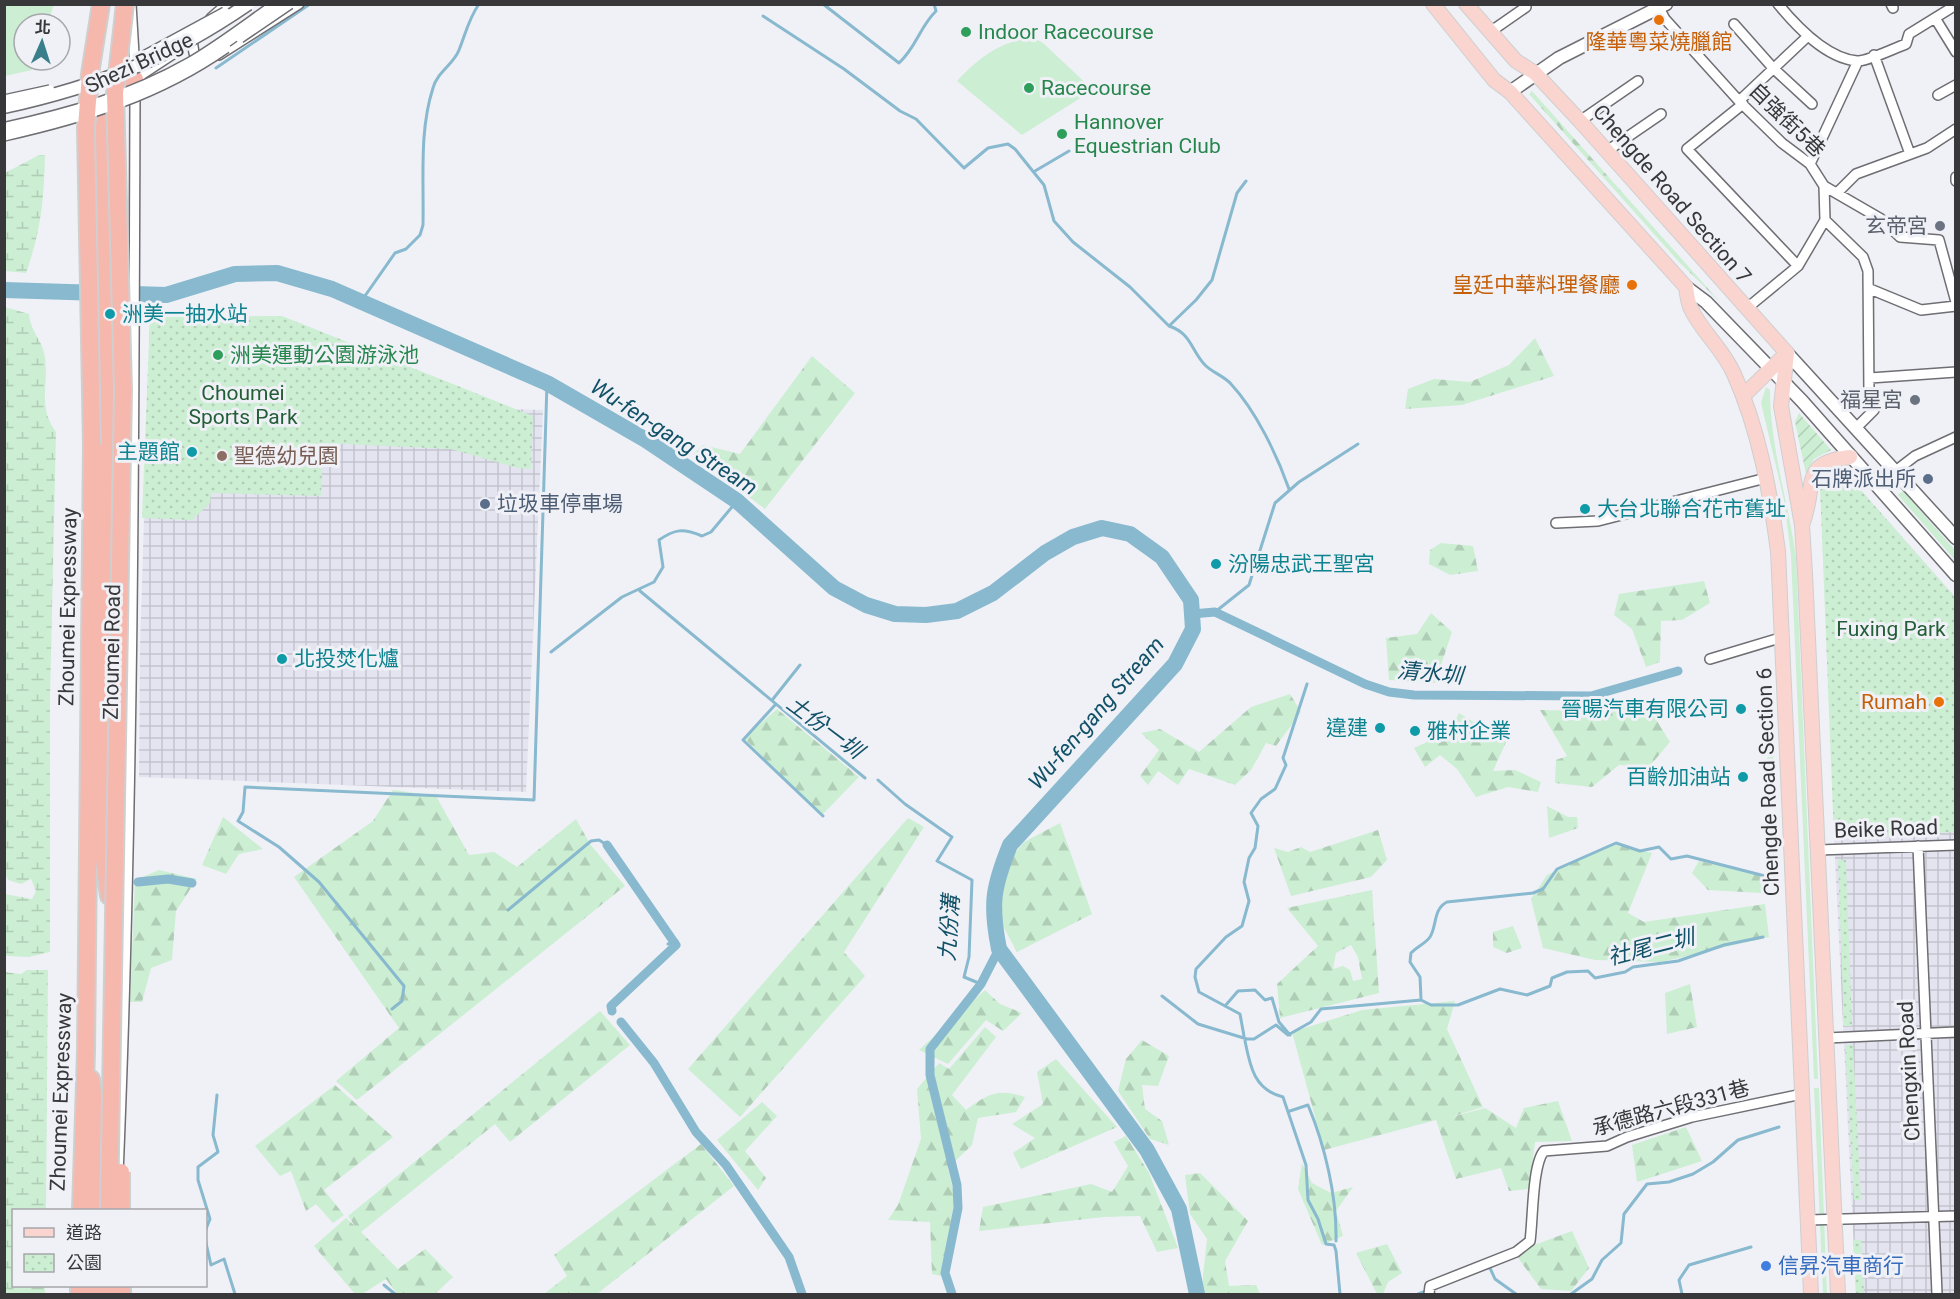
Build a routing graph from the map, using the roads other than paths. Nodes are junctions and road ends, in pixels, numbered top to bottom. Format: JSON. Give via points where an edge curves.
{"nodes":[{"id":1,"x":101,"y":4,"type":"edge"},
{"id":2,"x":124,"y":4,"type":"edge"},
{"id":3,"x":131,"y":4,"type":"edge"},
{"id":4,"x":228,"y":4,"type":"edge"},
{"id":5,"x":237,"y":4,"type":"edge"},
{"id":6,"x":248,"y":4,"type":"edge"},
{"id":7,"x":278,"y":4,"type":"edge"},
{"id":8,"x":290,"y":4,"type":"edge"},
{"id":9,"x":299,"y":4,"type":"edge"},
{"id":10,"x":1433,"y":4,"type":"edge"},
{"id":11,"x":1778,"y":4,"type":"edge"},
{"id":12,"x":1468,"y":5,"type":"edge"},
{"id":13,"x":1956,"y":5,"type":"edge"},
{"id":14,"x":1526,"y":7,"type":"dead end"},
{"id":15,"x":1654,"y":7,"type":"edge"},
{"id":16,"x":1935,"y":18,"type":"junction"},
{"id":17,"x":1734,"y":24,"type":"dead end"},
{"id":18,"x":1490,"y":32,"type":"junction"},
{"id":19,"x":1808,"y":36,"type":"junction"},
{"id":20,"x":192,"y":40,"type":"junction"},
{"id":21,"x":1956,"y":52,"type":"edge"},
{"id":22,"x":1874,"y":55,"type":"junction"},
{"id":23,"x":1858,"y":61,"type":"junction"},
{"id":24,"x":202,"y":63,"type":"junction"},
{"id":25,"x":1773,"y":68,"type":"junction"},
{"id":26,"x":1535,"y":73,"type":"junction"},
{"id":27,"x":1638,"y":81,"type":"dead end"},
{"id":28,"x":1956,"y":85,"type":"edge"},
{"id":29,"x":135,"y":86,"type":"junction"},
{"id":30,"x":1510,"y":92,"type":"junction"},
{"id":31,"x":1938,"y":96,"type":"dead end"},
{"id":32,"x":4,"y":100,"type":"edge"},
{"id":33,"x":1741,"y":102,"type":"junction"},
{"id":34,"x":1812,"y":104,"type":"dead end"},
{"id":35,"x":4,"y":107,"type":"edge"},
{"id":36,"x":1661,"y":114,"type":"dead end"},
{"id":37,"x":1580,"y":121,"type":"junction"},
{"id":38,"x":4,"y":129,"type":"edge"},
{"id":39,"x":1956,"y":129,"type":"edge"},
{"id":40,"x":4,"y":136,"type":"edge"},
{"id":41,"x":1607,"y":151,"type":"junction"},
{"id":42,"x":1910,"y":154,"type":"junction"},
{"id":43,"x":1810,"y":164,"type":"junction"},
{"id":44,"x":1824,"y":186,"type":"junction"},
{"id":45,"x":1838,"y":192,"type":"junction"},
{"id":46,"x":1824,"y":220,"type":"junction"},
{"id":47,"x":1798,"y":266,"type":"junction"},
{"id":48,"x":1686,"y":287,"type":"junction"},
{"id":49,"x":1870,"y":289,"type":"junction"},
{"id":50,"x":1956,"y":304,"type":"edge"},
{"id":51,"x":1746,"y":309,"type":"junction"},
{"id":52,"x":1787,"y":353,"type":"junction"},
{"id":53,"x":1771,"y":369,"type":"junction"},
{"id":54,"x":1956,"y":372,"type":"edge"},
{"id":55,"x":1870,"y":378,"type":"junction"},
{"id":56,"x":1782,"y":382,"type":"junction"},
{"id":57,"x":1743,"y":396,"type":"junction"},
{"id":58,"x":1855,"y":429,"type":"junction"},
{"id":59,"x":1956,"y":437,"type":"edge"},
{"id":60,"x":1850,"y":457,"type":"junction"},
{"id":61,"x":1895,"y":471,"type":"junction"},
{"id":62,"x":1766,"y":478,"type":"junction"},
{"id":63,"x":1876,"y":486,"type":"junction"},
{"id":64,"x":1556,"y":523,"type":"dead end"},
{"id":65,"x":1802,"y":525,"type":"junction"},
{"id":66,"x":1956,"y":538,"type":"edge"},
{"id":67,"x":1956,"y":575,"type":"edge"},
{"id":68,"x":1784,"y":637,"type":"junction"},
{"id":69,"x":1710,"y":658,"type":"dead end"},
{"id":70,"x":103,"y":770,"type":"junction"},
{"id":71,"x":1956,"y":845,"type":"edge"},
{"id":72,"x":1918,"y":846,"type":"junction"},
{"id":73,"x":1819,"y":850,"type":"junction"},
{"id":74,"x":88,"y":894,"type":"junction"},
{"id":75,"x":114,"y":933,"type":"junction"},
{"id":76,"x":1956,"y":1032,"type":"edge"},
{"id":77,"x":1925,"y":1033,"type":"junction"},
{"id":78,"x":1827,"y":1038,"type":"junction"},
{"id":79,"x":86,"y":1052,"type":"junction"},
{"id":80,"x":112,"y":1059,"type":"junction"},
{"id":81,"x":1802,"y":1094,"type":"junction"},
{"id":82,"x":81,"y":1209,"type":"edge"},
{"id":83,"x":93,"y":1209,"type":"edge"},
{"id":84,"x":109,"y":1209,"type":"edge"},
{"id":85,"x":119,"y":1209,"type":"edge"},
{"id":86,"x":119,"y":1209,"type":"edge"},
{"id":87,"x":1934,"y":1216,"type":"junction"},
{"id":88,"x":1956,"y":1216,"type":"edge"},
{"id":89,"x":1808,"y":1220,"type":"junction"},
{"id":90,"x":1834,"y":1220,"type":"junction"},
{"id":91,"x":1429,"y":1294,"type":"edge"},
{"id":92,"x":1811,"y":1294,"type":"edge"},
{"id":93,"x":1838,"y":1294,"type":"edge"},
{"id":94,"x":1936,"y":1294,"type":"edge"}],
"edges":[{"from":1,"to":74,"type":"highway","name":"Zhoumei Expressway","bridge":true,"via":[[86,128],[92,366]]},
{"from":2,"to":75,"type":"highway","bridge":true,"via":[[115,93],[123,402]]},
{"from":3,"to":29,"type":"street","name":"Zhoumei Road"},
{"from":4,"to":20,"type":"street"},
{"from":5,"to":32,"type":"street","bridge":true,"via":[[139,59],[80,81]]},
{"from":6,"to":35,"type":"street","name":"Shezi Bridge","bridge":true,"via":[[173,50],[114,78]]},
{"from":7,"to":38,"type":"street","name":"Shezi Bridge","bridge":true,"via":[[189,64],[152,83],[104,104]]},
{"from":8,"to":40,"type":"street","bridge":true,"via":[[211,58],[156,89],[106,110]]},
{"from":9,"to":24,"type":"street","via":[[231,50]]},
{"from":10,"to":30,"type":"main road","via":[[1494,80]]},
{"from":11,"to":19,"type":"street"},
{"from":12,"to":18,"type":"main road","name":"Chengde Road Section 7"},
{"from":13,"to":16,"type":"street"},
{"from":14,"to":18,"type":"street"},
{"from":15,"to":26,"type":"street"},
{"from":15,"to":33,"type":"street","name":"自強街5巷"},
{"from":16,"to":21,"type":"street"},
{"from":16,"to":22,"type":"street","via":[[1910,34],[1906,44]]},
{"from":17,"to":25,"type":"street"},
{"from":18,"to":26,"type":"main road","name":"Chengde Road Section 7","via":[[1516,61]]},
{"from":19,"to":23,"type":"street","via":[[1831,51]]},
{"from":19,"to":25,"type":"street"},
{"from":20,"to":24,"type":"street"},
{"from":20,"to":29,"type":"street"},
{"from":22,"to":23,"type":"street"},
{"from":22,"to":42,"type":"street"},
{"from":23,"to":43,"type":"street"},
{"from":24,"to":29,"type":"street"},
{"from":25,"to":33,"type":"street"},
{"from":25,"to":34,"type":"street"},
{"from":26,"to":30,"type":"street"},
{"from":26,"to":37,"type":"main road","name":"Chengde Road Section 7"},
{"from":27,"to":37,"type":"street"},
{"from":28,"to":31,"type":"street"},
{"from":29,"to":70,"type":"highway","via":[[114,113],[106,132],[102,161],[108,370]]},
{"from":29,"to":85,"type":"street","name":"Zhoumei Road","via":[[135,306]]},
{"from":30,"to":48,"type":"main road"},
{"from":33,"to":43,"type":"street","name":"自強街5巷","via":[[1782,143]]},
{"from":33,"to":47,"type":"street","via":[[1688,149]]},
{"from":36,"to":41,"type":"street"},
{"from":37,"to":41,"type":"main road","name":"Chengde Road Section 7"},
{"from":39,"to":42,"type":"street"},
{"from":41,"to":51,"type":"main road","name":"Chengde Road Section 7"},
{"from":42,"to":45,"type":"street","via":[[1856,174]]},
{"from":43,"to":44,"type":"street","name":"自強街5巷"},
{"from":44,"to":45,"type":"street"},
{"from":44,"to":46,"type":"street","name":"自強街5巷"},
{"from":45,"to":50,"type":"street","via":[[1881,219],[1900,237],[1939,240]]},
{"from":46,"to":47,"type":"street"},
{"from":46,"to":49,"type":"street","via":[[1863,257]]},
{"from":47,"to":51,"type":"street"},
{"from":48,"to":53,"type":"street","via":[[1706,302]]},
{"from":48,"to":57,"type":"main road","name":"Chengde Road Section 6","via":[[1690,309],[1725,355]]},
{"from":49,"to":50,"type":"street","via":[[1922,310]]},
{"from":49,"to":55,"type":"street"},
{"from":51,"to":52,"type":"main road","name":"Chengde Road Section 7"},
{"from":52,"to":53,"type":"main road"},
{"from":52,"to":56,"type":"main road"},
{"from":52,"to":58,"type":"street"},
{"from":53,"to":56,"type":"street"},
{"from":53,"to":57,"type":"main road"},
{"from":54,"to":55,"type":"street"},
{"from":55,"to":58,"type":"street","via":[[1874,410]]},
{"from":56,"to":60,"type":"street"},
{"from":56,"to":65,"type":"main road","via":[[1785,437]]},
{"from":57,"to":62,"type":"main road","name":"Chengde Road Section 6"},
{"from":58,"to":61,"type":"street"},
{"from":59,"to":61,"type":"street","via":[[1915,456]]},
{"from":60,"to":63,"type":"street"},
{"from":60,"to":65,"type":"main road","via":[[1822,463],[1816,469]]},
{"from":61,"to":63,"type":"street"},
{"from":61,"to":66,"type":"street"},
{"from":62,"to":64,"type":"street","via":[[1598,521]]},
{"from":62,"to":68,"type":"main road","name":"Chengde Road Section 6","via":[[1778,551]]},
{"from":63,"to":67,"type":"street"},
{"from":65,"to":73,"type":"main road"},
{"from":68,"to":69,"type":"street"},
{"from":68,"to":81,"type":"main road","name":"Chengde Road Section 6"},
{"from":70,"to":74,"type":"highway"},
{"from":70,"to":75,"type":"highway","bridge":true,"via":[[104,860]]},
{"from":71,"to":72,"type":"street","name":"Beike Road"},
{"from":72,"to":73,"type":"street","name":"Beike Road"},
{"from":72,"to":77,"type":"street","name":"Chengxin Road"},
{"from":73,"to":78,"type":"main road"},
{"from":74,"to":79,"type":"highway","name":"Zhoumei Expressway"},
{"from":75,"to":80,"type":"highway","bridge":true},
{"from":76,"to":77,"type":"street"},
{"from":77,"to":78,"type":"street"},
{"from":77,"to":87,"type":"street","name":"Chengxin Road"},
{"from":78,"to":90,"type":"main road"},
{"from":79,"to":82,"type":"highway","name":"Zhoumei Expressway"},
{"from":79,"to":83,"type":"highway","via":[[94,1101]]},
{"from":80,"to":84,"type":"highway","bridge":true},
{"from":80,"to":86,"type":"highway","bridge":true,"via":[[121,1119]]},
{"from":81,"to":89,"type":"main road","name":"Chengde Road Section 6"},
{"from":81,"to":91,"type":"street","name":"承德路六段331巷","via":[[1692,1117],[1607,1146],[1544,1151],[1536,1175],[1530,1241],[1516,1252],[1430,1286]]},
{"from":87,"to":88,"type":"street"},
{"from":87,"to":90,"type":"street"},
{"from":87,"to":94,"type":"street","name":"Chengxin Road"},
{"from":89,"to":90,"type":"street"},
{"from":89,"to":92,"type":"main road","name":"Chengde Road Section 6"},
{"from":90,"to":93,"type":"main road"}]}
